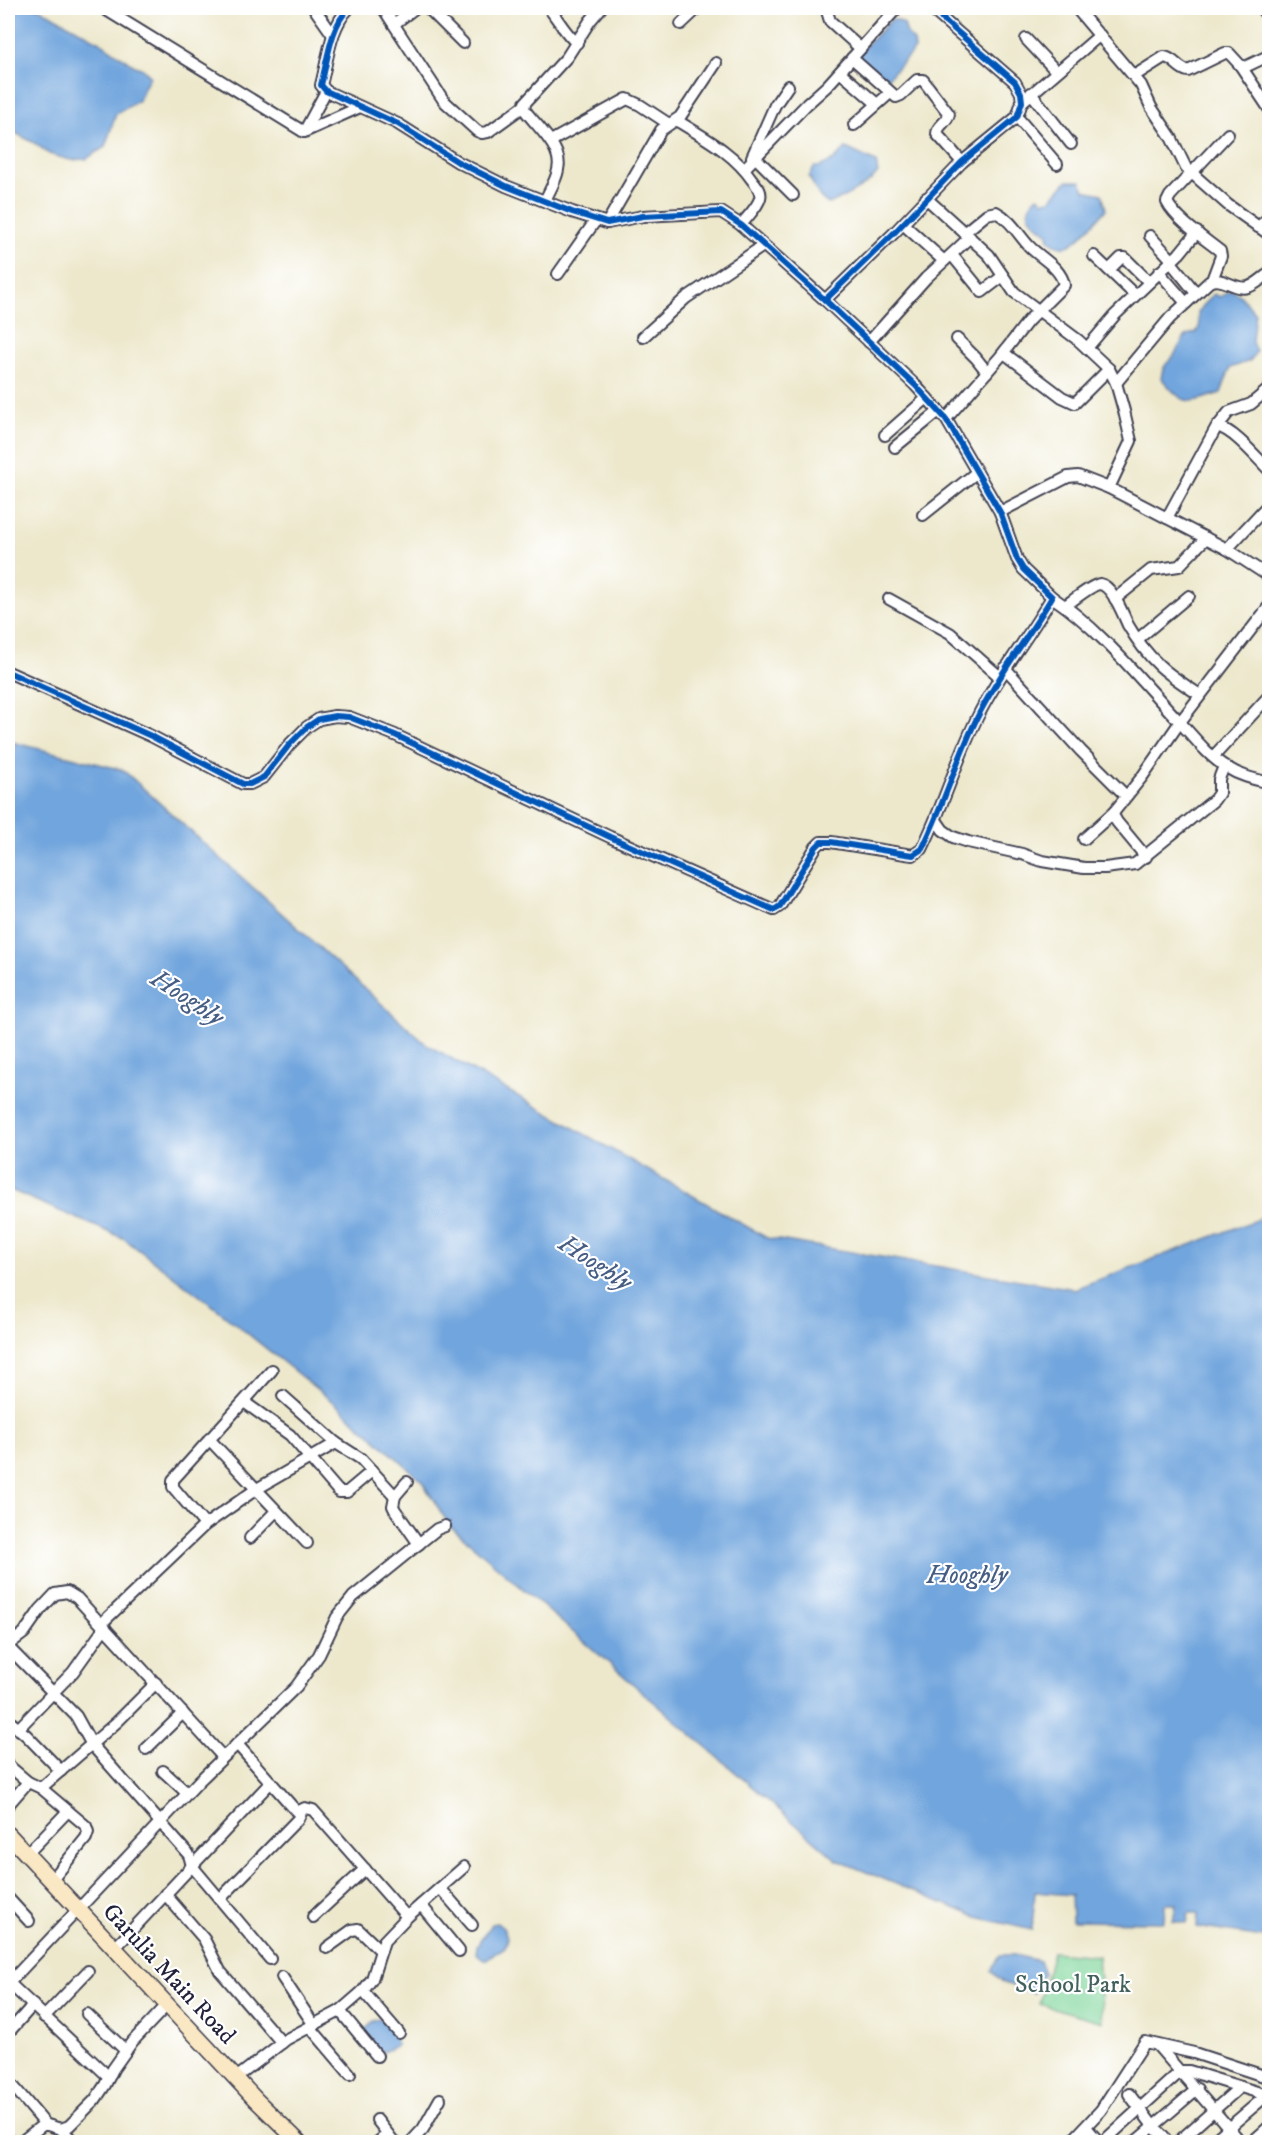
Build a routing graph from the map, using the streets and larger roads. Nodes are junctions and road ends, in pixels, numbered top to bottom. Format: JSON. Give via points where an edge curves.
{"nodes":[{"id":1,"x":103,"y":8,"type":"edge"},
{"id":2,"x":314,"y":8,"type":"edge"},
{"id":3,"x":350,"y":8,"type":"edge"},
{"id":4,"x":383,"y":8,"type":"edge"},
{"id":5,"x":415,"y":8,"type":"edge"},
{"id":6,"x":428,"y":8,"type":"edge"},
{"id":7,"x":549,"y":8,"type":"edge"},
{"id":8,"x":601,"y":8,"type":"edge"},
{"id":9,"x":696,"y":8,"type":"edge"},
{"id":10,"x":826,"y":8,"type":"edge"},
{"id":11,"x":897,"y":8,"type":"edge"},
{"id":12,"x":930,"y":8,"type":"edge"},
{"id":13,"x":1076,"y":8,"type":"edge"},
{"id":14,"x":1261,"y":8,"type":"edge"},
{"id":15,"x":1269,"y":18,"type":"edge"},
{"id":16,"x":394,"y":24,"type":"junction"},
{"id":17,"x":681,"y":24,"type":"dead end"},
{"id":18,"x":333,"y":35,"type":"junction"},
{"id":19,"x":1100,"y":35,"type":"junction"},
{"id":20,"x":1026,"y":39,"type":"dead end"},
{"id":21,"x":463,"y":43,"type":"dead end"},
{"id":22,"x":577,"y":43,"type":"junction"},
{"id":23,"x":860,"y":48,"type":"junction"},
{"id":24,"x":1269,"y":55,"type":"edge"},
{"id":25,"x":852,"y":58,"type":"junction"},
{"id":26,"x":716,"y":63,"type":"dead end"},
{"id":27,"x":1240,"y":65,"type":"junction"},
{"id":28,"x":1056,"y":71,"type":"junction"},
{"id":29,"x":840,"y":72,"type":"junction"},
{"id":30,"x":1134,"y":76,"type":"junction"},
{"id":31,"x":788,"y":86,"type":"dead end"},
{"id":32,"x":326,"y":91,"type":"junction"},
{"id":33,"x":890,"y":93,"type":"junction"},
{"id":34,"x":1031,"y":93,"type":"junction"},
{"id":35,"x":1022,"y":102,"type":"junction"},
{"id":36,"x":877,"y":104,"type":"junction"},
{"id":37,"x":524,"y":106,"type":"junction"},
{"id":38,"x":360,"y":107,"type":"junction"},
{"id":39,"x":1269,"y":110,"type":"edge"},
{"id":40,"x":1017,"y":117,"type":"junction"},
{"id":41,"x":672,"y":122,"type":"junction"},
{"id":42,"x":854,"y":125,"type":"dead end"},
{"id":43,"x":304,"y":132,"type":"junction"},
{"id":44,"x":1228,"y":134,"type":"dead end"},
{"id":45,"x":551,"y":141,"type":"junction"},
{"id":46,"x":1071,"y":144,"type":"dead end"},
{"id":47,"x":962,"y":162,"type":"junction"},
{"id":48,"x":750,"y":163,"type":"junction"},
{"id":49,"x":1057,"y":164,"type":"dead end"},
{"id":50,"x":1191,"y":174,"type":"junction"},
{"id":51,"x":793,"y":195,"type":"dead end"},
{"id":52,"x":926,"y":198,"type":"junction"},
{"id":53,"x":545,"y":201,"type":"junction"},
{"id":54,"x":1269,"y":217,"type":"edge"},
{"id":55,"x":601,"y":222,"type":"junction"},
{"id":56,"x":903,"y":224,"type":"junction"},
{"id":57,"x":741,"y":225,"type":"junction"},
{"id":58,"x":1258,"y":227,"type":"junction"},
{"id":59,"x":1197,"y":232,"type":"junction"},
{"id":60,"x":968,"y":235,"type":"junction"},
{"id":61,"x":1269,"y":235,"type":"edge"},
{"id":62,"x":1150,"y":236,"type":"dead end"},
{"id":63,"x":763,"y":246,"type":"junction"},
{"id":64,"x":1094,"y":256,"type":"dead end"},
{"id":65,"x":948,"y":258,"type":"junction"},
{"id":66,"x":1171,"y":261,"type":"junction"},
{"id":67,"x":1109,"y":270,"type":"junction"},
{"id":68,"x":1160,"y":272,"type":"junction"},
{"id":69,"x":1269,"y":273,"type":"edge"},
{"id":70,"x":558,"y":274,"type":"dead end"},
{"id":71,"x":1003,"y":276,"type":"junction"},
{"id":72,"x":1212,"y":280,"type":"junction"},
{"id":73,"x":1149,"y":282,"type":"junction"},
{"id":74,"x":1196,"y":293,"type":"junction"},
{"id":75,"x":1135,"y":295,"type":"junction"},
{"id":76,"x":825,"y":300,"type":"junction"},
{"id":77,"x":1186,"y":303,"type":"junction"},
{"id":78,"x":1038,"y":311,"type":"junction"},
{"id":79,"x":643,"y":337,"type":"dead end"},
{"id":80,"x":957,"y":339,"type":"dead end"},
{"id":81,"x":869,"y":342,"type":"junction"},
{"id":82,"x":1087,"y":348,"type":"junction"},
{"id":83,"x":1004,"y":353,"type":"junction"},
{"id":84,"x":1109,"y":369,"type":"junction"},
{"id":85,"x":987,"y":372,"type":"junction"},
{"id":86,"x":1116,"y":382,"type":"junction"},
{"id":87,"x":1269,"y":388,"type":"edge"},
{"id":88,"x":927,"y":398,"type":"junction"},
{"id":89,"x":942,"y":415,"type":"junction"},
{"id":90,"x":1218,"y":426,"type":"junction"},
{"id":91,"x":885,"y":435,"type":"dead end"},
{"id":92,"x":896,"y":447,"type":"dead end"},
{"id":93,"x":1269,"y":471,"type":"edge"},
{"id":94,"x":977,"y":472,"type":"junction"},
{"id":95,"x":1109,"y":488,"type":"junction"},
{"id":96,"x":1269,"y":503,"type":"edge"},
{"id":97,"x":1000,"y":512,"type":"junction"},
{"id":98,"x":923,"y":515,"type":"dead end"},
{"id":99,"x":1167,"y":518,"type":"junction"},
{"id":100,"x":1206,"y":538,"type":"junction"},
{"id":101,"x":1227,"y":549,"type":"junction"},
{"id":102,"x":1269,"y":577,"type":"edge"},
{"id":103,"x":1189,"y":596,"type":"dead end"},
{"id":104,"x":1052,"y":597,"type":"junction"},
{"id":105,"x":889,"y":599,"type":"dead end"},
{"id":106,"x":1115,"y":599,"type":"junction"},
{"id":107,"x":1269,"y":605,"type":"edge"},
{"id":108,"x":1065,"y":606,"type":"junction"},
{"id":109,"x":1138,"y":639,"type":"junction"},
{"id":110,"x":8,"y":672,"type":"edge"},
{"id":111,"x":1003,"y":673,"type":"junction"},
{"id":112,"x":1200,"y":695,"type":"junction"},
{"id":113,"x":1269,"y":695,"type":"edge"},
{"id":114,"x":1180,"y":722,"type":"junction"},
{"id":115,"x":1214,"y":756,"type":"junction"},
{"id":116,"x":1224,"y":766,"type":"junction"},
{"id":117,"x":1269,"y":783,"type":"edge"},
{"id":118,"x":1126,"y":796,"type":"junction"},
{"id":119,"x":1114,"y":812,"type":"junction"},
{"id":120,"x":936,"y":820,"type":"junction"},
{"id":121,"x":1084,"y":839,"type":"dead end"},
{"id":122,"x":1146,"y":857,"type":"junction"},
{"id":123,"x":272,"y":1370,"type":"dead end"},
{"id":124,"x":283,"y":1396,"type":"dead end"},
{"id":125,"x":244,"y":1402,"type":"junction"},
{"id":126,"x":209,"y":1439,"type":"junction"},
{"id":127,"x":336,"y":1443,"type":"junction"},
{"id":128,"x":310,"y":1458,"type":"junction"},
{"id":129,"x":372,"y":1471,"type":"junction"},
{"id":130,"x":407,"y":1482,"type":"dead end"},
{"id":131,"x":255,"y":1490,"type":"junction"},
{"id":132,"x":395,"y":1496,"type":"junction"},
{"id":133,"x":276,"y":1511,"type":"junction"},
{"id":134,"x":205,"y":1525,"type":"junction"},
{"id":135,"x":445,"y":1526,"type":"dead end"},
{"id":136,"x":250,"y":1538,"type":"dead end"},
{"id":137,"x":307,"y":1543,"type":"dead end"},
{"id":138,"x":419,"y":1544,"type":"junction"},
{"id":139,"x":103,"y":1625,"type":"junction"},
{"id":140,"x":8,"y":1646,"type":"edge"},
{"id":141,"x":156,"y":1683,"type":"junction"},
{"id":142,"x":52,"y":1692,"type":"junction"},
{"id":143,"x":183,"y":1713,"type":"junction"},
{"id":144,"x":8,"y":1720,"type":"edge"},
{"id":145,"x":18,"y":1729,"type":"junction"},
{"id":146,"x":237,"y":1744,"type":"junction"},
{"id":147,"x":92,"y":1745,"type":"junction"},
{"id":148,"x":146,"y":1749,"type":"dead end"},
{"id":149,"x":224,"y":1757,"type":"junction"},
{"id":150,"x":8,"y":1765,"type":"edge"},
{"id":151,"x":61,"y":1771,"type":"junction"},
{"id":152,"x":164,"y":1771,"type":"dead end"},
{"id":153,"x":28,"y":1782,"type":"junction"},
{"id":154,"x":271,"y":1782,"type":"junction"},
{"id":155,"x":41,"y":1788,"type":"junction"},
{"id":156,"x":187,"y":1794,"type":"junction"},
{"id":157,"x":8,"y":1805,"type":"edge"},
{"id":158,"x":68,"y":1811,"type":"junction"},
{"id":159,"x":301,"y":1812,"type":"junction"},
{"id":160,"x":160,"y":1822,"type":"junction"},
{"id":161,"x":9,"y":1838,"type":"edge"},
{"id":162,"x":26,"y":1855,"type":"junction"},
{"id":163,"x":192,"y":1866,"type":"junction"},
{"id":164,"x":464,"y":1867,"type":"dead end"},
{"id":165,"x":365,"y":1869,"type":"junction"},
{"id":166,"x":51,"y":1881,"type":"junction"},
{"id":167,"x":440,"y":1888,"type":"junction"},
{"id":168,"x":165,"y":1894,"type":"junction"},
{"id":169,"x":8,"y":1898,"type":"edge"},
{"id":170,"x":220,"y":1899,"type":"junction"},
{"id":171,"x":421,"y":1905,"type":"junction"},
{"id":172,"x":77,"y":1909,"type":"junction"},
{"id":173,"x":313,"y":1917,"type":"dead end"},
{"id":174,"x":407,"y":1917,"type":"junction"},
{"id":175,"x":29,"y":1921,"type":"dead end"},
{"id":176,"x":472,"y":1924,"type":"dead end"},
{"id":177,"x":114,"y":1948,"type":"junction"},
{"id":178,"x":327,"y":1948,"type":"dead end"},
{"id":179,"x":381,"y":1951,"type":"junction"},
{"id":180,"x":459,"y":1951,"type":"dead end"},
{"id":181,"x":270,"y":1959,"type":"dead end"},
{"id":182,"x":88,"y":1971,"type":"dead end"},
{"id":183,"x":282,"y":1977,"type":"dead end"},
{"id":184,"x":8,"y":1983,"type":"edge"},
{"id":185,"x":363,"y":1991,"type":"junction"},
{"id":186,"x":33,"y":2005,"type":"junction"},
{"id":187,"x":167,"y":2005,"type":"junction"},
{"id":188,"x":340,"y":2011,"type":"junction"},
{"id":189,"x":87,"y":2014,"type":"dead end"},
{"id":190,"x":44,"y":2017,"type":"junction"},
{"id":191,"x":312,"y":2026,"type":"junction"},
{"id":192,"x":8,"y":2033,"type":"edge"},
{"id":193,"x":399,"y":2033,"type":"dead end"},
{"id":194,"x":282,"y":2043,"type":"junction"},
{"id":195,"x":1151,"y":2043,"type":"junction"},
{"id":196,"x":126,"y":2051,"type":"junction"},
{"id":197,"x":377,"y":2056,"type":"dead end"},
{"id":198,"x":1181,"y":2071,"type":"junction"},
{"id":199,"x":350,"y":2074,"type":"dead end"},
{"id":200,"x":109,"y":2077,"type":"junction"},
{"id":201,"x":236,"y":2078,"type":"junction"},
{"id":202,"x":1269,"y":2078,"type":"edge"},
{"id":203,"x":8,"y":2080,"type":"edge"},
{"id":204,"x":1240,"y":2087,"type":"junction"},
{"id":205,"x":1197,"y":2090,"type":"junction"},
{"id":206,"x":1129,"y":2094,"type":"dead end"},
{"id":207,"x":1268,"y":2096,"type":"edge"},
{"id":208,"x":440,"y":2099,"type":"dead end"},
{"id":209,"x":1140,"y":2109,"type":"junction"},
{"id":210,"x":1214,"y":2110,"type":"junction"},
{"id":211,"x":377,"y":2120,"type":"dead end"},
{"id":212,"x":46,"y":2125,"type":"junction"},
{"id":213,"x":1153,"y":2126,"type":"junction"},
{"id":214,"x":1269,"y":2126,"type":"edge"},
{"id":215,"x":1086,"y":2127,"type":"junction"},
{"id":216,"x":1230,"y":2128,"type":"junction"},
{"id":217,"x":61,"y":2129,"type":"junction"},
{"id":218,"x":391,"y":2138,"type":"edge"},
{"id":219,"x":21,"y":2142,"type":"edge"},
{"id":220,"x":74,"y":2142,"type":"edge"},
{"id":221,"x":299,"y":2142,"type":"edge"},
{"id":222,"x":378,"y":2142,"type":"edge"},
{"id":223,"x":411,"y":2142,"type":"edge"},
{"id":224,"x":1071,"y":2142,"type":"edge"},
{"id":225,"x":1101,"y":2142,"type":"edge"},
{"id":226,"x":1135,"y":2142,"type":"edge"},
{"id":227,"x":1168,"y":2142,"type":"edge"},
{"id":228,"x":1178,"y":2142,"type":"edge"},
{"id":229,"x":1212,"y":2142,"type":"edge"},
{"id":230,"x":1241,"y":2142,"type":"edge"},
{"id":231,"x":1252,"y":2142,"type":"edge"}],
"edges":[{"from":1,"to":43,"type":"street"},
{"from":2,"to":18,"type":"street"},
{"from":3,"to":18,"type":"street"},
{"from":4,"to":16,"type":"street"},
{"from":5,"to":16,"type":"street"},
{"from":6,"to":21,"type":"street"},
{"from":7,"to":22,"type":"street"},
{"from":8,"to":22,"type":"street"},
{"from":9,"to":17,"type":"street"},
{"from":10,"to":23,"type":"street","via":[[830,21]]},
{"from":11,"to":23,"type":"street"},
{"from":12,"to":35,"type":"street","via":[[1015,82]]},
{"from":13,"to":19,"type":"street"},
{"from":14,"to":15,"type":"street"},
{"from":16,"to":37,"type":"street","via":[[444,101],[477,131],[488,132]]},
{"from":18,"to":32,"type":"street","via":[[321,85]]},
{"from":19,"to":28,"type":"street"},
{"from":19,"to":30,"type":"street"},
{"from":20,"to":28,"type":"street"},
{"from":22,"to":37,"type":"street"},
{"from":23,"to":25,"type":"street"},
{"from":24,"to":27,"type":"street","via":[[1251,65]]},
{"from":25,"to":29,"type":"street"},
{"from":25,"to":33,"type":"street"},
{"from":26,"to":41,"type":"street","via":[[685,110]]},
{"from":27,"to":30,"type":"street","via":[[1225,53],[1188,71],[1164,57]]},
{"from":27,"to":39,"type":"street"},
{"from":28,"to":34,"type":"street"},
{"from":29,"to":36,"type":"street"},
{"from":29,"to":48,"type":"street"},
{"from":30,"to":50,"type":"street"},
{"from":31,"to":48,"type":"street","via":[[775,105]]},
{"from":32,"to":38,"type":"street"},
{"from":32,"to":43,"type":"street"},
{"from":33,"to":36,"type":"street"},
{"from":33,"to":47,"type":"street","via":[[898,97],[922,80],[949,114],[937,134]]},
{"from":34,"to":35,"type":"street"},
{"from":34,"to":46,"type":"street"},
{"from":35,"to":40,"type":"street"},
{"from":36,"to":42,"type":"street"},
{"from":37,"to":45,"type":"street"},
{"from":38,"to":43,"type":"street"},
{"from":38,"to":53,"type":"street","via":[[398,124],[458,162]]},
{"from":40,"to":47,"type":"street"},
{"from":40,"to":49,"type":"street"},
{"from":41,"to":45,"type":"street","via":[[627,99]]},
{"from":41,"to":48,"type":"street","via":[[711,141],[737,161]]},
{"from":41,"to":55,"type":"street","via":[[661,130]]},
{"from":44,"to":50,"type":"street"},
{"from":45,"to":53,"type":"street","via":[[558,170]]},
{"from":47,"to":52,"type":"street"},
{"from":48,"to":51,"type":"street"},
{"from":48,"to":57,"type":"street","via":[[760,198]]},
{"from":50,"to":58,"type":"street"},
{"from":50,"to":59,"type":"street","via":[[1167,202]]},
{"from":52,"to":56,"type":"street"},
{"from":52,"to":60,"type":"street"},
{"from":53,"to":55,"type":"street"},
{"from":54,"to":58,"type":"street"},
{"from":55,"to":57,"type":"street","via":[[715,212],[728,215]]},
{"from":55,"to":70,"type":"street"},
{"from":56,"to":65,"type":"street"},
{"from":56,"to":76,"type":"street"},
{"from":57,"to":63,"type":"street"},
{"from":58,"to":61,"type":"street"},
{"from":59,"to":66,"type":"street"},
{"from":59,"to":72,"type":"street","via":[[1221,253]]},
{"from":60,"to":65,"type":"street"},
{"from":60,"to":71,"type":"street"},
{"from":60,"to":78,"type":"street","via":[[987,214],[996,212],[1055,268],[1064,285]]},
{"from":62,"to":66,"type":"street"},
{"from":63,"to":76,"type":"street"},
{"from":63,"to":79,"type":"street","via":[[686,298]]},
{"from":64,"to":67,"type":"street"},
{"from":65,"to":71,"type":"street","via":[[982,292]]},
{"from":65,"to":81,"type":"street"},
{"from":66,"to":68,"type":"street"},
{"from":66,"to":74,"type":"street"},
{"from":67,"to":73,"type":"street","via":[[1125,258]]},
{"from":67,"to":75,"type":"street"},
{"from":68,"to":73,"type":"street"},
{"from":68,"to":77,"type":"street"},
{"from":69,"to":72,"type":"street","via":[[1245,288]]},
{"from":71,"to":78,"type":"street","via":[[1014,292]]},
{"from":72,"to":74,"type":"street"},
{"from":73,"to":75,"type":"street"},
{"from":74,"to":77,"type":"street"},
{"from":75,"to":82,"type":"street"},
{"from":76,"to":81,"type":"street"},
{"from":77,"to":86,"type":"street"},
{"from":78,"to":82,"type":"street"},
{"from":78,"to":83,"type":"street"},
{"from":80,"to":85,"type":"street"},
{"from":81,"to":88,"type":"street"},
{"from":82,"to":84,"type":"street"},
{"from":83,"to":84,"type":"street","via":[[1062,397],[1076,403]]},
{"from":83,"to":85,"type":"street"},
{"from":84,"to":86,"type":"street"},
{"from":85,"to":89,"type":"street"},
{"from":86,"to":95,"type":"street","via":[[1131,441]]},
{"from":87,"to":90,"type":"street","via":[[1251,404],[1228,412]]},
{"from":88,"to":89,"type":"street"},
{"from":88,"to":91,"type":"street"},
{"from":89,"to":92,"type":"street"},
{"from":89,"to":94,"type":"street"},
{"from":90,"to":93,"type":"street"},
{"from":90,"to":99,"type":"street"},
{"from":94,"to":97,"type":"street"},
{"from":94,"to":98,"type":"street"},
{"from":95,"to":97,"type":"street","via":[[1078,476],[1068,477]]},
{"from":95,"to":99,"type":"street"},
{"from":96,"to":101,"type":"street"},
{"from":97,"to":104,"type":"street","via":[[1023,569]]},
{"from":99,"to":100,"type":"street"},
{"from":100,"to":101,"type":"street"},
{"from":100,"to":106,"type":"street","via":[[1179,566],[1151,570]]},
{"from":101,"to":102,"type":"street"},
{"from":103,"to":109,"type":"street"},
{"from":104,"to":108,"type":"street"},
{"from":104,"to":111,"type":"street"},
{"from":105,"to":111,"type":"street","via":[[950,633]]},
{"from":106,"to":108,"type":"street","via":[[1099,584]]},
{"from":106,"to":109,"type":"street"},
{"from":107,"to":112,"type":"street"},
{"from":108,"to":114,"type":"street","via":[[1106,642]]},
{"from":109,"to":112,"type":"street","via":[[1163,670]]},
{"from":110,"to":120,"type":"street","via":[[150,736],[243,784],[264,777],[290,744],[319,719],[349,717],[774,910],[821,842],[913,855],[922,849]]},
{"from":111,"to":118,"type":"street"},
{"from":111,"to":120,"type":"street","via":[[962,752]]},
{"from":112,"to":114,"type":"street"},
{"from":113,"to":115,"type":"street"},
{"from":114,"to":115,"type":"street"},
{"from":114,"to":118,"type":"street"},
{"from":115,"to":116,"type":"street"},
{"from":116,"to":117,"type":"street","via":[[1239,775]]},
{"from":116,"to":122,"type":"street","via":[[1218,796]]},
{"from":118,"to":119,"type":"street"},
{"from":119,"to":121,"type":"street"},
{"from":119,"to":122,"type":"street","via":[[1117,822]]},
{"from":120,"to":122,"type":"street","via":[[943,830],[960,840],[1042,861],[1105,868],[1128,866]]},
{"from":123,"to":125,"type":"street"},
{"from":124,"to":127,"type":"street"},
{"from":125,"to":126,"type":"street"},
{"from":125,"to":128,"type":"street","via":[[290,1435]]},
{"from":126,"to":131,"type":"street"},
{"from":126,"to":134,"type":"street","via":[[172,1484]]},
{"from":127,"to":128,"type":"street"},
{"from":127,"to":129,"type":"street"},
{"from":128,"to":129,"type":"street","via":[[343,1493]]},
{"from":128,"to":131,"type":"street"},
{"from":129,"to":132,"type":"street"},
{"from":130,"to":132,"type":"street"},
{"from":131,"to":133,"type":"street"},
{"from":131,"to":134,"type":"street"},
{"from":132,"to":138,"type":"street","via":[[395,1510]]},
{"from":133,"to":136,"type":"street"},
{"from":133,"to":137,"type":"street"},
{"from":134,"to":139,"type":"street"},
{"from":135,"to":138,"type":"street"},
{"from":138,"to":146,"type":"street","via":[[353,1597],[296,1687]]},
{"from":139,"to":140,"type":"street","via":[[77,1598],[60,1592]]},
{"from":139,"to":141,"type":"street"},
{"from":139,"to":142,"type":"street","via":[[78,1666]]},
{"from":140,"to":142,"type":"street"},
{"from":141,"to":143,"type":"street"},
{"from":141,"to":147,"type":"street"},
{"from":142,"to":145,"type":"street"},
{"from":142,"to":147,"type":"street","via":[[76,1716]]},
{"from":143,"to":148,"type":"street"},
{"from":143,"to":149,"type":"street"},
{"from":144,"to":145,"type":"street"},
{"from":145,"to":151,"type":"street"},
{"from":146,"to":149,"type":"street"},
{"from":146,"to":154,"type":"street"},
{"from":147,"to":151,"type":"street"},
{"from":147,"to":160,"type":"street"},
{"from":149,"to":156,"type":"street"},
{"from":150,"to":153,"type":"street"},
{"from":151,"to":155,"type":"street"},
{"from":152,"to":156,"type":"street"},
{"from":153,"to":155,"type":"street"},
{"from":153,"to":157,"type":"street"},
{"from":154,"to":159,"type":"street"},
{"from":154,"to":163,"type":"street"},
{"from":155,"to":158,"type":"street"},
{"from":156,"to":160,"type":"street"},
{"from":158,"to":162,"type":"street"},
{"from":158,"to":166,"type":"street","via":[[88,1832]]},
{"from":159,"to":165,"type":"street","via":[[305,1808],[313,1810]]},
{"from":159,"to":170,"type":"street"},
{"from":160,"to":163,"type":"street","via":[[189,1855]]},
{"from":160,"to":172,"type":"street"},
{"from":161,"to":162,"type":"street","name":"Garulia Main Road"},
{"from":162,"to":166,"type":"street","name":"Garulia Main Road"},
{"from":163,"to":168,"type":"street"},
{"from":163,"to":170,"type":"street"},
{"from":164,"to":167,"type":"street"},
{"from":165,"to":173,"type":"street"},
{"from":165,"to":174,"type":"street"},
{"from":166,"to":172,"type":"street","name":"Garulia Main Road"},
{"from":167,"to":171,"type":"street"},
{"from":167,"to":176,"type":"street"},
{"from":168,"to":177,"type":"street"},
{"from":168,"to":194,"type":"street","via":[[204,1939],[220,1971]]},
{"from":169,"to":175,"type":"street"},
{"from":170,"to":181,"type":"street"},
{"from":171,"to":174,"type":"street"},
{"from":171,"to":180,"type":"street"},
{"from":172,"to":177,"type":"street","name":"Garulia Main Road"},
{"from":172,"to":184,"type":"street"},
{"from":174,"to":179,"type":"street","via":[[384,1941]]},
{"from":177,"to":187,"type":"street","name":"Garulia Main Road"},
{"from":178,"to":179,"type":"street","via":[[358,1929]]},
{"from":179,"to":185,"type":"street","via":[[372,1979]]},
{"from":182,"to":190,"type":"street"},
{"from":183,"to":191,"type":"street"},
{"from":184,"to":186,"type":"street"},
{"from":185,"to":188,"type":"street"},
{"from":185,"to":193,"type":"street"},
{"from":186,"to":190,"type":"street"},
{"from":186,"to":192,"type":"street"},
{"from":187,"to":196,"type":"street"},
{"from":187,"to":201,"type":"street","name":"Garulia Main Road"},
{"from":188,"to":191,"type":"street"},
{"from":188,"to":197,"type":"street"},
{"from":189,"to":196,"type":"street"},
{"from":190,"to":200,"type":"street"},
{"from":191,"to":194,"type":"street"},
{"from":191,"to":199,"type":"street"},
{"from":194,"to":201,"type":"street"},
{"from":195,"to":198,"type":"street"},
{"from":195,"to":202,"type":"street"},
{"from":195,"to":215,"type":"street"},
{"from":196,"to":200,"type":"street"},
{"from":198,"to":204,"type":"street"},
{"from":198,"to":205,"type":"street"},
{"from":198,"to":209,"type":"street"},
{"from":200,"to":217,"type":"street","via":[[95,2100]]},
{"from":201,"to":221,"type":"street","name":"Garulia Main Road"},
{"from":203,"to":212,"type":"street"},
{"from":204,"to":207,"type":"street"},
{"from":204,"to":210,"type":"street"},
{"from":205,"to":210,"type":"street"},
{"from":205,"to":213,"type":"street"},
{"from":206,"to":209,"type":"street"},
{"from":207,"to":216,"type":"street"},
{"from":208,"to":223,"type":"street"},
{"from":209,"to":213,"type":"street"},
{"from":209,"to":225,"type":"street"},
{"from":210,"to":216,"type":"street"},
{"from":210,"to":228,"type":"street"},
{"from":211,"to":218,"type":"street"},
{"from":212,"to":217,"type":"street"},
{"from":212,"to":219,"type":"street"},
{"from":213,"to":226,"type":"street"},
{"from":213,"to":227,"type":"street"},
{"from":214,"to":231,"type":"street"},
{"from":215,"to":224,"type":"street"},
{"from":215,"to":225,"type":"street"},
{"from":216,"to":229,"type":"street"},
{"from":216,"to":230,"type":"street"},
{"from":217,"to":220,"type":"street"},
{"from":218,"to":222,"type":"street"}]}
